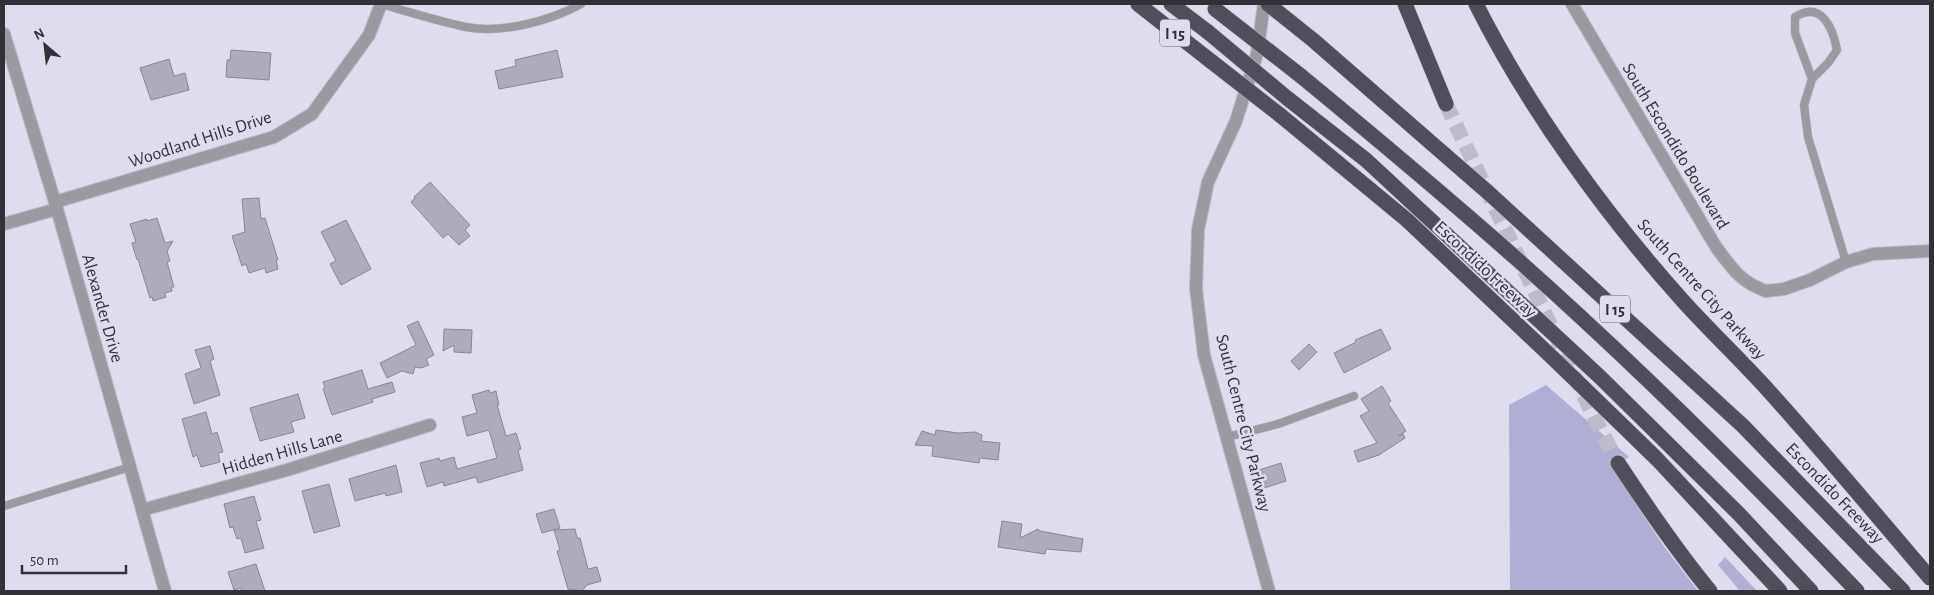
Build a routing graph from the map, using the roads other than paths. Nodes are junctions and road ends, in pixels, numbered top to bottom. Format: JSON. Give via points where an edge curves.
{"nodes":[{"id":1,"x":381,"y":4,"type":"edge"},
{"id":2,"x":581,"y":4,"type":"edge"},
{"id":3,"x":1138,"y":4,"type":"edge"},
{"id":4,"x":1171,"y":4,"type":"edge"},
{"id":5,"x":1266,"y":4,"type":"edge"},
{"id":6,"x":1405,"y":4,"type":"edge"},
{"id":7,"x":1476,"y":4,"type":"edge"},
{"id":8,"x":1572,"y":4,"type":"edge"},
{"id":9,"x":1212,"y":6,"type":"edge"},
{"id":10,"x":4,"y":34,"type":"edge"},
{"id":11,"x":1812,"y":79,"type":"junction"},
{"id":12,"x":1446,"y":104,"type":"tunnel mouth"},
{"id":13,"x":56,"y":205,"type":"junction"},
{"id":14,"x":4,"y":224,"type":"edge"},
{"id":15,"x":1930,"y":251,"type":"edge"},
{"id":16,"x":1846,"y":262,"type":"junction"},
{"id":17,"x":1354,"y":396,"type":"dead end"},
{"id":18,"x":430,"y":425,"type":"dead end"},
{"id":19,"x":1227,"y":437,"type":"junction"},
{"id":20,"x":1618,"y":463,"type":"tunnel mouth"},
{"id":21,"x":130,"y":467,"type":"junction"},
{"id":22,"x":4,"y":506,"type":"edge"},
{"id":23,"x":142,"y":510,"type":"junction"},
{"id":24,"x":1930,"y":578,"type":"edge"},
{"id":25,"x":166,"y":591,"type":"edge"},
{"id":26,"x":1269,"y":591,"type":"edge"},
{"id":27,"x":1710,"y":591,"type":"edge"},
{"id":28,"x":1780,"y":591,"type":"edge"},
{"id":29,"x":1811,"y":591,"type":"edge"},
{"id":30,"x":1857,"y":591,"type":"edge"},
{"id":31,"x":1903,"y":591,"type":"edge"}],
"edges":[{"from":1,"to":2,"type":"lane","via":[[467,27],[483,28],[515,26],[562,14]]},
{"from":1,"to":13,"type":"street","name":"Woodland Hills Drive","via":[[369,35],[312,114],[274,137]]},
{"from":3,"to":28,"type":"highway","name":"Escondido Freeway","number":"I 15","bridge":true,"via":[[1407,220],[1657,459]]},
{"from":4,"to":29,"type":"highway","bridge":true,"via":[[1366,160],[1587,364]]},
{"from":5,"to":19,"type":"street","name":"South Centre City Parkway","via":[[1257,54],[1236,121],[1208,182],[1198,230],[1196,289],[1204,355]]},
{"from":5,"to":31,"type":"highway","name":"Escondido Freeway","number":"I 15","via":[[1313,40],[1491,195],[1743,426]]},
{"from":6,"to":12,"type":"highway"},
{"from":7,"to":24,"type":"highway","name":"South Centre City Parkway","via":[[1534,104],[1644,255],[1767,390]]},
{"from":8,"to":16,"type":"street","name":"South Escondido Boulevard","via":[[1716,247],[1740,278],[1766,291],[1784,289]]},
{"from":9,"to":30,"type":"highway","bridge":true,"via":[[1301,76],[1519,261],[1743,472]]},
{"from":10,"to":13,"type":"street","name":"Alexander Drive"},
{"from":11,"to":11,"type":"lane","via":[[1795,33],[1795,17],[1802,10],[1814,7],[1823,11],[1837,50]]},
{"from":11,"to":16,"type":"lane","via":[[1804,105],[1808,137]]},
{"from":13,"to":14,"type":"street","name":"Woodland Hills Drive"},
{"from":13,"to":21,"type":"street","name":"Alexander Drive"},
{"from":15,"to":16,"type":"street","via":[[1873,254]]},
{"from":17,"to":19,"type":"lane","via":[[1278,424]]},
{"from":18,"to":23,"type":"street","name":"Hidden Hills Lane","via":[[288,470]]},
{"from":19,"to":26,"type":"street","name":"South Centre City Parkway"},
{"from":20,"to":27,"type":"highway","via":[[1655,519]]},
{"from":21,"to":22,"type":"lane"},
{"from":21,"to":23,"type":"street","name":"Alexander Drive"},
{"from":23,"to":25,"type":"street","name":"Alexander Drive"}]}
